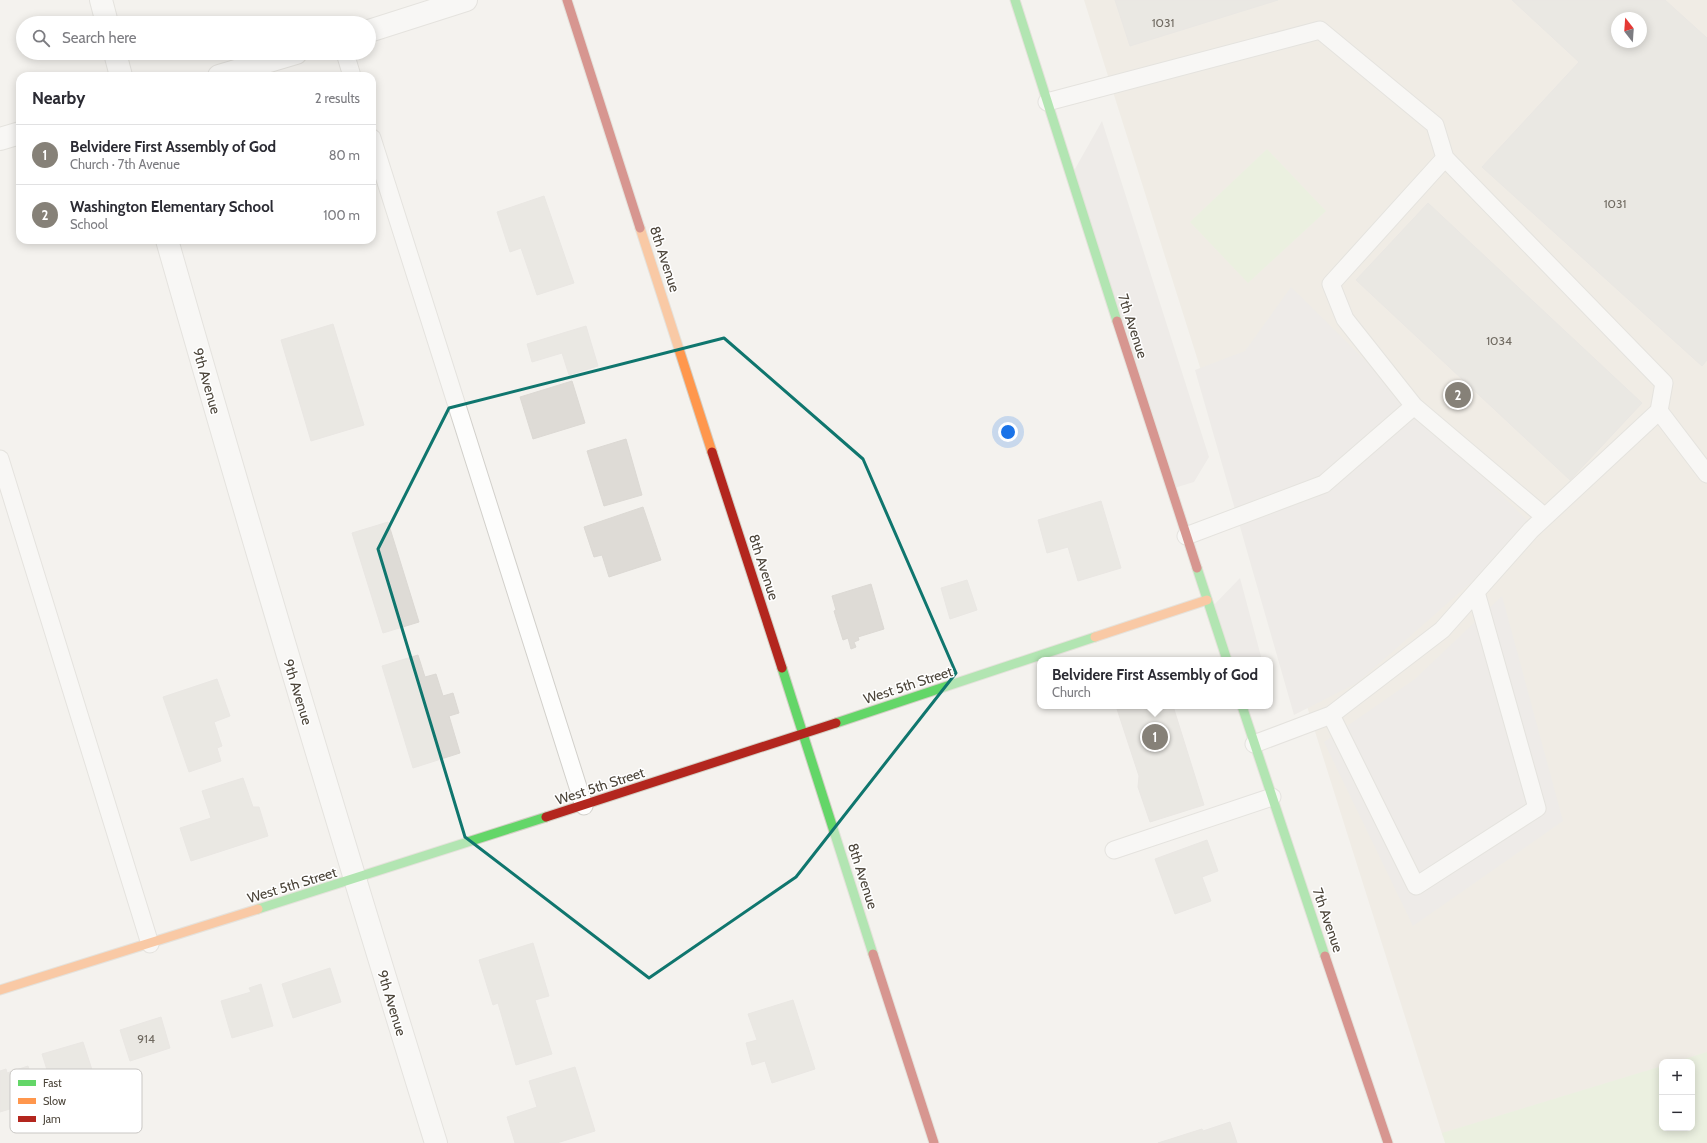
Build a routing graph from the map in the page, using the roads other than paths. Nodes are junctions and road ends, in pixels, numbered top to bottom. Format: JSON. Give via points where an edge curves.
{"nodes":[{"id":1,"x":101,"y":0,"type":"edge"},
{"id":2,"x":466,"y":0,"type":"edge"},
{"id":3,"x":567,"y":0,"type":"edge"},
{"id":4,"x":1016,"y":0,"type":"edge"},
{"id":5,"x":105,"y":16,"type":"edge"},
{"id":6,"x":376,"y":29,"type":"edge"},
{"id":7,"x":117,"y":60,"type":"edge"},
{"id":8,"x":273,"y":60,"type":"edge"},
{"id":9,"x":347,"y":60,"type":"edge"},
{"id":10,"x":120,"y":72,"type":"edge"},
{"id":11,"x":232,"y":72,"type":"edge"},
{"id":12,"x":351,"y":72,"type":"edge"},
{"id":13,"x":1047,"y":102,"type":"junction"},
{"id":14,"x":16,"y":134,"type":"edge"},
{"id":15,"x":0,"y":139,"type":"edge"},
{"id":16,"x":376,"y":151,"type":"edge"},
{"id":17,"x":1445,"y":158,"type":"junction"},
{"id":18,"x":168,"y":244,"type":"edge"},
{"id":19,"x":1414,"y":406,"type":"junction"},
{"id":20,"x":1659,"y":411,"type":"junction"},
{"id":21,"x":0,"y":459,"type":"edge"},
{"id":22,"x":1707,"y":474,"type":"edge"},
{"id":23,"x":1545,"y":517,"type":"junction"},
{"id":24,"x":1186,"y":536,"type":"junction"},
{"id":25,"x":1476,"y":592,"type":"junction"},
{"id":26,"x":1207,"y":600,"type":"junction"},
{"id":27,"x":1047,"y":657,"type":"edge"},
{"id":28,"x":1226,"y":657,"type":"edge"},
{"id":29,"x":1037,"y":660,"type":"edge"},
{"id":30,"x":1243,"y":709,"type":"edge"},
{"id":31,"x":1331,"y":715,"type":"junction"},
{"id":32,"x":804,"y":735,"type":"junction"},
{"id":33,"x":1254,"y":744,"type":"junction"},
{"id":34,"x":1272,"y":797,"type":"junction"},
{"id":35,"x":584,"y":806,"type":"junction"},
{"id":36,"x":1114,"y":850,"type":"dead end"},
{"id":37,"x":354,"y":880,"type":"junction"},
{"id":38,"x":150,"y":944,"type":"junction"},
{"id":39,"x":0,"y":990,"type":"edge"},
{"id":40,"x":436,"y":1143,"type":"edge"},
{"id":41,"x":934,"y":1143,"type":"edge"},
{"id":42,"x":1388,"y":1143,"type":"edge"}],
"edges":[{"from":1,"to":5,"type":"street"},
{"from":2,"to":6,"type":"street"},
{"from":3,"to":32,"type":"street","name":"8th Avenue"},
{"from":4,"to":13,"type":"street","name":"7th Avenue"},
{"from":7,"to":10,"type":"street"},
{"from":8,"to":11,"type":"street"},
{"from":9,"to":12,"type":"lane"},
{"from":13,"to":17,"type":"lane","via":[[1320,30],[1435,125]]},
{"from":13,"to":24,"type":"street","name":"7th Avenue"},
{"from":14,"to":15,"type":"street"},
{"from":16,"to":35,"type":"lane"},
{"from":17,"to":19,"type":"lane","via":[[1332,284],[1345,319]]},
{"from":17,"to":20,"type":"lane","via":[[1664,383]]},
{"from":18,"to":37,"type":"street","name":"9th Avenue"},
{"from":19,"to":23,"type":"lane"},
{"from":19,"to":24,"type":"lane","via":[[1324,484]]},
{"from":20,"to":22,"type":"lane"},
{"from":20,"to":23,"type":"lane"},
{"from":21,"to":38,"type":"lane"},
{"from":23,"to":25,"type":"lane"},
{"from":24,"to":26,"type":"street","name":"7th Avenue"},
{"from":25,"to":31,"type":"lane","via":[[1442,630]]},
{"from":25,"to":31,"type":"lane","via":[[1537,808],[1416,886]]},
{"from":26,"to":27,"type":"street","name":"West 5th Street"},
{"from":26,"to":28,"type":"street","name":"7th Avenue"},
{"from":29,"to":32,"type":"street","name":"West 5th Street"},
{"from":30,"to":33,"type":"street","name":"7th Avenue"},
{"from":31,"to":33,"type":"lane"},
{"from":32,"to":35,"type":"street","name":"West 5th Street"},
{"from":32,"to":41,"type":"street","name":"8th Avenue"},
{"from":33,"to":34,"type":"street","name":"7th Avenue"},
{"from":34,"to":36,"type":"lane"},
{"from":34,"to":42,"type":"street","name":"7th Avenue"},
{"from":35,"to":37,"type":"street","name":"West 5th Street"},
{"from":37,"to":38,"type":"street","name":"West 5th Street"},
{"from":37,"to":40,"type":"street","name":"9th Avenue"},
{"from":38,"to":39,"type":"street","name":"West 5th Street"}]}
